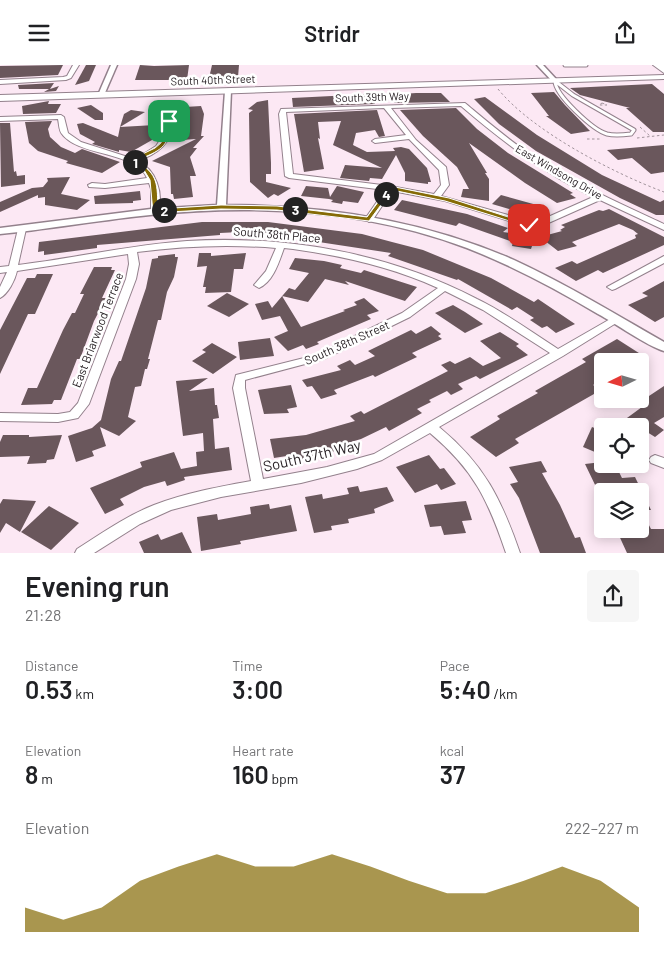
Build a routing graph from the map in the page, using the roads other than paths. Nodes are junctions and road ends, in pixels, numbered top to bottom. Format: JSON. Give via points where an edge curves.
{"nodes":[{"id":1,"x":76,"y":65,"type":"edge"},
{"id":2,"x":114,"y":65,"type":"edge"},
{"id":3,"x":540,"y":65,"type":"edge"},
{"id":4,"x":565,"y":65,"type":"edge"},
{"id":5,"x":574,"y":65,"type":"edge"},
{"id":6,"x":580,"y":65,"type":"edge"},
{"id":7,"x":586,"y":65,"type":"edge"},
{"id":8,"x":658,"y":65,"type":"edge"},
{"id":9,"x":664,"y":70,"type":"edge"},
{"id":10,"x":664,"y":77,"type":"edge"},
{"id":11,"x":552,"y":78,"type":"junction"},
{"id":12,"x":0,"y":82,"type":"edge"},
{"id":13,"x":228,"y":91,"type":"junction"},
{"id":14,"x":101,"y":95,"type":"junction"},
{"id":15,"x":0,"y":98,"type":"edge"},
{"id":16,"x":462,"y":104,"type":"joint"},
{"id":17,"x":386,"y":106,"type":"junction"},
{"id":18,"x":164,"y":116,"type":"dead end"},
{"id":19,"x":0,"y":119,"type":"edge"},
{"id":20,"x":410,"y":137,"type":"junction"},
{"id":21,"x":375,"y":141,"type":"dead end"},
{"id":22,"x":131,"y":161,"type":"junction"},
{"id":23,"x":153,"y":180,"type":"junction"},
{"id":24,"x":92,"y":185,"type":"dead end"},
{"id":25,"x":390,"y":187,"type":"junction"},
{"id":26,"x":436,"y":197,"type":"junction"},
{"id":27,"x":599,"y":197,"type":"junction"},
{"id":28,"x":221,"y":207,"type":"junction"},
{"id":29,"x":155,"y":211,"type":"junction"},
{"id":30,"x":369,"y":219,"type":"junction"},
{"id":31,"x":664,"y":227,"type":"edge"},
{"id":32,"x":22,"y":229,"type":"junction"},
{"id":33,"x":0,"y":231,"type":"edge"},
{"id":34,"x":281,"y":245,"type":"junction"},
{"id":35,"x":132,"y":251,"type":"junction"},
{"id":36,"x":664,"y":259,"type":"edge"},
{"id":37,"x":13,"y":268,"type":"junction"},
{"id":38,"x":0,"y":270,"type":"edge"},
{"id":39,"x":259,"y":285,"type":"dead end"},
{"id":40,"x":445,"y":287,"type":"junction"},
{"id":41,"x":612,"y":287,"type":"dead end"},
{"id":42,"x":0,"y":295,"type":"edge"},
{"id":43,"x":616,"y":320,"type":"junction"},
{"id":44,"x":664,"y":347,"type":"edge"},
{"id":45,"x":559,"y":354,"type":"junction"},
{"id":46,"x":0,"y":417,"type":"edge"},
{"id":47,"x":431,"y":427,"type":"junction"},
{"id":48,"x":258,"y":485,"type":"junction"},
{"id":49,"x":82,"y":553,"type":"edge"},
{"id":50,"x":513,"y":553,"type":"edge"}],
"edges":[{"from":1,"to":12,"type":"street","via":[[64,79]]},
{"from":2,"to":14,"type":"street"},
{"from":3,"to":11,"type":"street"},
{"from":4,"to":5,"type":"lane"},
{"from":5,"to":6,"type":"lane"},
{"from":6,"to":7,"type":"lane"},
{"from":8,"to":9,"type":"highway"},
{"from":9,"to":11,"type":"main road","name":"South 40th Street"},
{"from":10,"to":11,"type":"main road","name":"South 40th Street"},
{"from":11,"to":11,"type":"lane","via":[[555,87],[596,132],[617,137],[631,134],[634,130]]},
{"from":11,"to":13,"type":"main road","name":"South 40th Street"},
{"from":13,"to":14,"type":"main road","name":"South 40th Street"},
{"from":13,"to":28,"type":"street"},
{"from":14,"to":15,"type":"main road","name":"South 40th Street"},
{"from":16,"to":17,"type":"street","name":"South 39th Way"},
{"from":16,"to":27,"type":"street","name":"East Windsong Drive","via":[[519,150]]},
{"from":17,"to":20,"type":"street"},
{"from":17,"to":25,"type":"street","name":"South 39th Way","via":[[283,110],[283,133],[289,176]]},
{"from":18,"to":22,"type":"street","via":[[169,121],[164,143],[157,150]]},
{"from":19,"to":22,"type":"street","via":[[62,117],[65,134],[70,139]]},
{"from":20,"to":21,"type":"street"},
{"from":20,"to":26,"type":"street","via":[[443,169],[445,185]]},
{"from":22,"to":23,"type":"street","via":[[146,169]]},
{"from":23,"to":24,"type":"street"},
{"from":23,"to":29,"type":"street"},
{"from":25,"to":26,"type":"street"},
{"from":25,"to":30,"type":"street"},
{"from":26,"to":27,"type":"street","via":[[529,225],[541,223]]},
{"from":27,"to":31,"type":"street","name":"East Windsong Drive"},
{"from":28,"to":29,"type":"street"},
{"from":28,"to":30,"type":"street","via":[[305,210]]},
{"from":29,"to":32,"type":"street"},
{"from":30,"to":43,"type":"street","via":[[480,250]]},
{"from":32,"to":33,"type":"street"},
{"from":32,"to":37,"type":"street"},
{"from":34,"to":35,"type":"street","name":"South 38th Place","via":[[230,243]]},
{"from":34,"to":39,"type":"street","via":[[270,272]]},
{"from":34,"to":40,"type":"street","name":"South 38th Place","via":[[361,258]]},
{"from":35,"to":37,"type":"street","name":"South 38th Place"},
{"from":35,"to":46,"type":"street","name":"East Briarwood Terrace","via":[[131,279],[83,404],[74,415],[58,418]]},
{"from":36,"to":41,"type":"street"},
{"from":37,"to":38,"type":"street","name":"South 38th Place"},
{"from":37,"to":42,"type":"street"},
{"from":40,"to":45,"type":"street","name":"South 38th Place","via":[[462,294]]},
{"from":40,"to":48,"type":"street","name":"South 38th Street","via":[[406,315],[320,357],[240,378],[239,388]]},
{"from":43,"to":44,"type":"street"},
{"from":43,"to":45,"type":"street","name":"South 37th Way"},
{"from":45,"to":47,"type":"street","name":"South 37th Way"},
{"from":47,"to":48,"type":"street","name":"South 37th Way","via":[[406,443],[358,465]]},
{"from":47,"to":50,"type":"street","via":[[470,462],[486,483],[499,509]]},
{"from":48,"to":49,"type":"street","name":"South 37th Way","via":[[207,494],[148,513]]}]}
